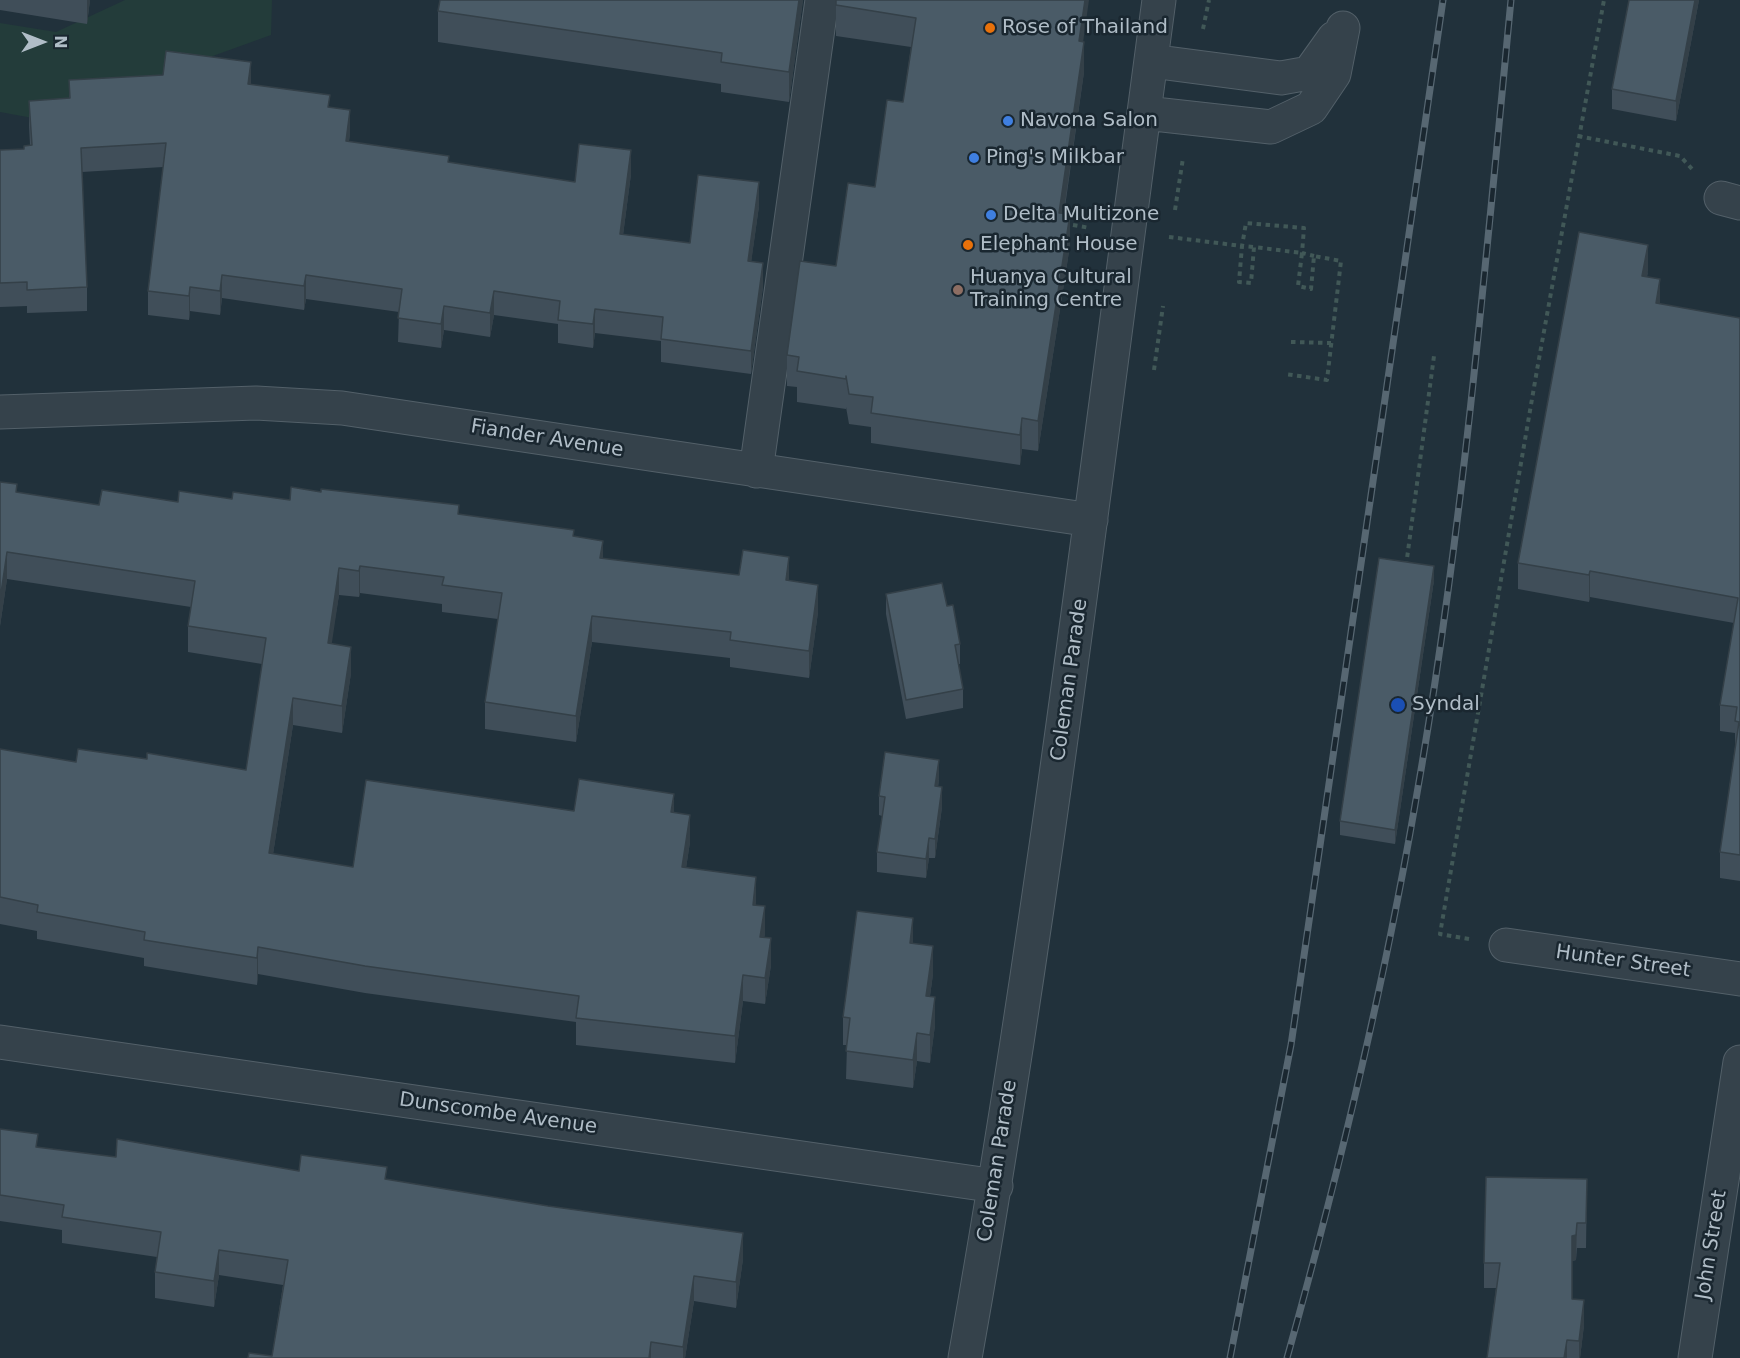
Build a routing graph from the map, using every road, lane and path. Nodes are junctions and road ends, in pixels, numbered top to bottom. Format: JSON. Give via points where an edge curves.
{"nodes":[{"id":1,"x":822,"y":0,"type":"edge"},
{"id":2,"x":1159,"y":0,"type":"edge"},
{"id":3,"x":1604,"y":0,"type":"edge"},
{"id":4,"x":1150,"y":61,"type":"junction"},
{"id":5,"x":1144,"y":112,"type":"junction"},
{"id":6,"x":1578,"y":136,"type":"junction"},
{"id":7,"x":1730,"y":201,"type":"edge"},
{"id":8,"x":1073,"y":225,"type":"dead end"},
{"id":9,"x":1129,"y":234,"type":"junction"},
{"id":10,"x":1242,"y":246,"type":"junction"},
{"id":11,"x":1254,"y":247,"type":"junction"},
{"id":12,"x":1302,"y":253,"type":"junction"},
{"id":13,"x":1314,"y":256,"type":"junction"},
{"id":14,"x":1291,"y":342,"type":"dead end"},
{"id":15,"x":1331,"y":343,"type":"junction"},
{"id":16,"x":1434,"y":356,"type":"dead end"},
{"id":17,"x":1285,"y":374,"type":"dead end"},
{"id":18,"x":0,"y":412,"type":"edge"},
{"id":19,"x":756,"y":471,"type":"junction"},
{"id":20,"x":1091,"y":520,"type":"junction"},
{"id":21,"x":1406,"y":570,"type":"edge"},
{"id":22,"x":1506,"y":945,"type":"joint"},
{"id":23,"x":1740,"y":979,"type":"edge"},
{"id":24,"x":0,"y":1042,"type":"edge"},
{"id":25,"x":1740,"y":1062,"type":"edge"},
{"id":26,"x":996,"y":1186,"type":"junction"},
{"id":27,"x":965,"y":1358,"type":"edge"},
{"id":28,"x":1695,"y":1358,"type":"edge"}],
"edges":[{"from":1,"to":19,"type":"street"},
{"from":2,"to":4,"type":"street","name":"Coleman Parade"},
{"from":3,"to":6,"type":"path"},
{"from":4,"to":5,"type":"street","name":"Coleman Parade"},
{"from":4,"to":5,"type":"street","via":[[1281,78],[1309,73],[1343,28],[1334,74],[1311,108],[1271,127]]},
{"from":5,"to":9,"type":"street","name":"Coleman Parade"},
{"from":6,"to":7,"type":"path","via":[[1680,156]]},
{"from":6,"to":22,"type":"path","via":[[1440,934]]},
{"from":8,"to":9,"type":"path"},
{"from":9,"to":10,"type":"path"},
{"from":9,"to":20,"type":"street","name":"Coleman Parade"},
{"from":10,"to":11,"type":"path"},
{"from":10,"to":11,"type":"path","via":[[1239,282],[1251,283]]},
{"from":10,"to":12,"type":"path","via":[[1246,223],[1304,228]]},
{"from":11,"to":12,"type":"path"},
{"from":12,"to":13,"type":"path"},
{"from":12,"to":13,"type":"path","via":[[1298,286],[1311,289]]},
{"from":13,"to":15,"type":"path","via":[[1341,261]]},
{"from":14,"to":15,"type":"path"},
{"from":15,"to":17,"type":"path","via":[[1327,380]]},
{"from":16,"to":21,"type":"path"},
{"from":18,"to":19,"type":"street","name":"Fiander Avenue","via":[[256,403],[342,408]]},
{"from":19,"to":20,"type":"street","name":"Fiander Avenue"},
{"from":20,"to":26,"type":"street","name":"Coleman Parade"},
{"from":22,"to":23,"type":"street","name":"Hunter Street"},
{"from":24,"to":26,"type":"street","name":"Dunscombe Avenue"},
{"from":25,"to":28,"type":"street","name":"John Street"},
{"from":26,"to":27,"type":"street","name":"Coleman Parade"}]}
